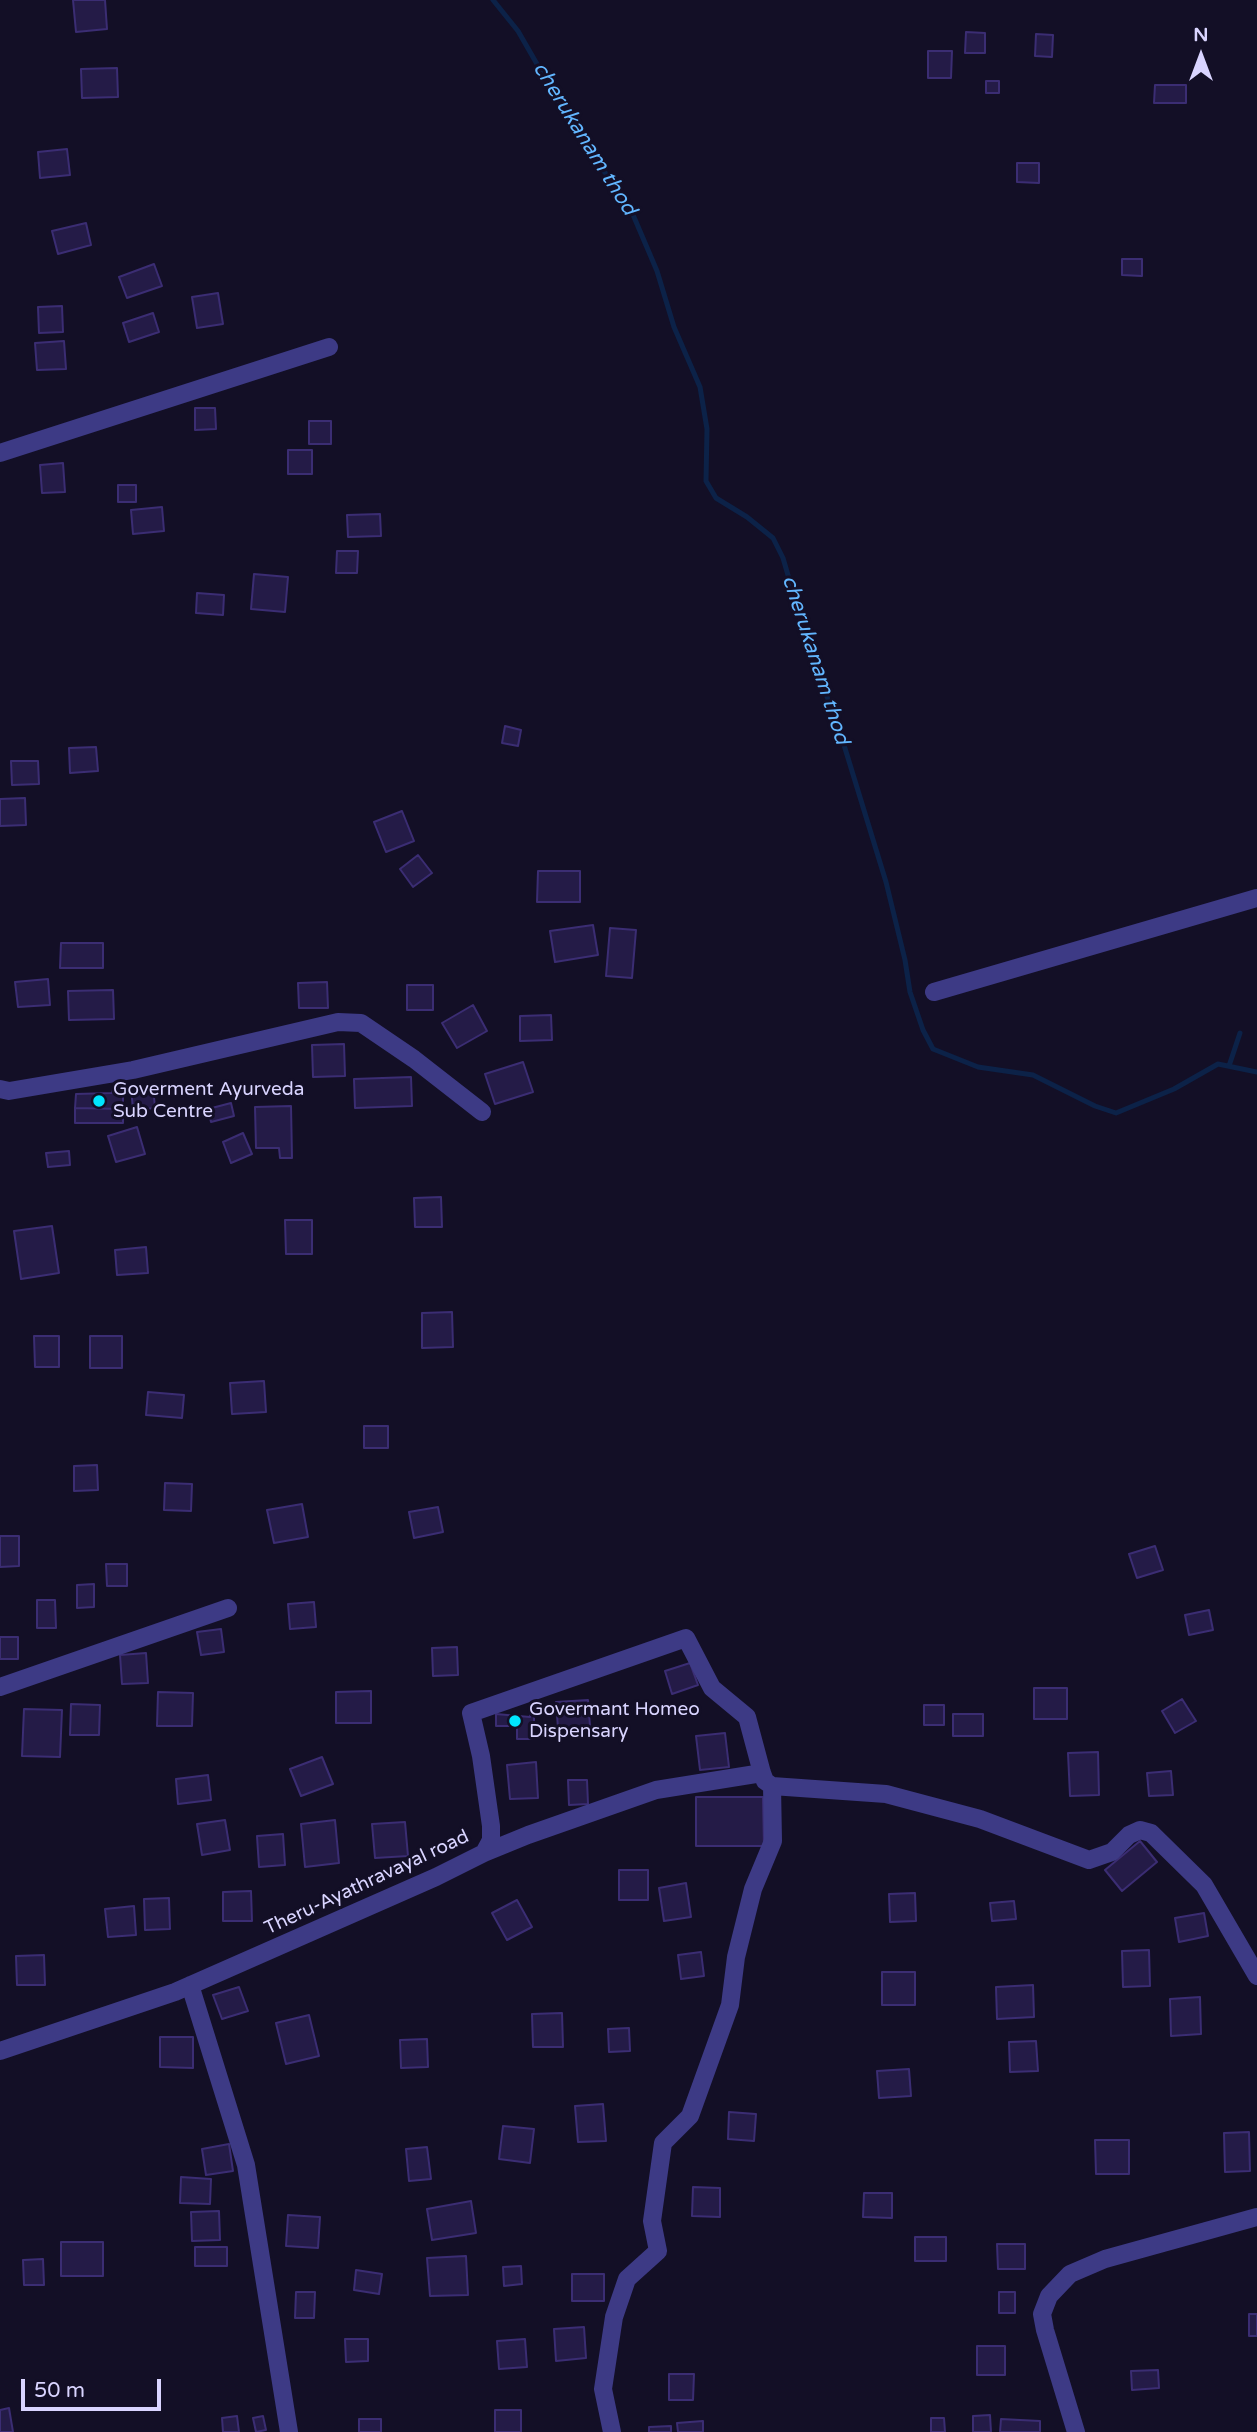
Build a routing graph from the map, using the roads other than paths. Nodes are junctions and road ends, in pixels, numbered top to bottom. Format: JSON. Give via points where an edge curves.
{"nodes":[{"id":1,"x":329,"y":347,"type":"dead end"},
{"id":2,"x":0,"y":453,"type":"edge"},
{"id":3,"x":1257,"y":898,"type":"edge"},
{"id":4,"x":934,"y":992,"type":"dead end"},
{"id":5,"x":0,"y":1089,"type":"edge"},
{"id":6,"x":482,"y":1112,"type":"dead end"},
{"id":7,"x":228,"y":1608,"type":"dead end"},
{"id":8,"x":0,"y":1687,"type":"edge"},
{"id":9,"x":767,"y":1780,"type":"junction"},
{"id":10,"x":484,"y":1853,"type":"junction"},
{"id":11,"x":1257,"y":1976,"type":"edge"},
{"id":12,"x":190,"y":1986,"type":"junction"},
{"id":13,"x":0,"y":2051,"type":"edge"},
{"id":14,"x":1257,"y":2217,"type":"edge"},
{"id":15,"x":289,"y":2432,"type":"edge"},
{"id":16,"x":612,"y":2432,"type":"edge"},
{"id":17,"x":1076,"y":2432,"type":"edge"}],
"edges":[{"from":1,"to":2,"type":"street"},
{"from":3,"to":4,"type":"street"},
{"from":5,"to":6,"type":"street","via":[[133,1070],[338,1022],[361,1023]]},
{"from":7,"to":8,"type":"street"},
{"from":9,"to":10,"type":"street","via":[[656,1790]]},
{"from":9,"to":10,"type":"street","name":"Theru-Ayathravayal road","via":[[747,1717],[712,1688],[686,1638],[471,1713],[491,1826],[491,1840]]},
{"from":9,"to":11,"type":"street","via":[[886,1794],[980,1819],[1089,1860],[1112,1852],[1140,1830],[1151,1833],[1205,1885]]},
{"from":9,"to":16,"type":"street","via":[[773,1840],[753,1889],[730,2005],[690,2116],[663,2143],[652,2221],[658,2251],[627,2279],[614,2317],[603,2389]]},
{"from":10,"to":12,"type":"street","name":"Theru-Ayathravayal road"},
{"from":12,"to":13,"type":"street","name":"Theru-Ayathravayal road"},
{"from":12,"to":15,"type":"street","via":[[246,2165]]},
{"from":14,"to":17,"type":"street","via":[[1105,2259],[1070,2274],[1049,2296],[1042,2314],[1045,2330]]}]}
